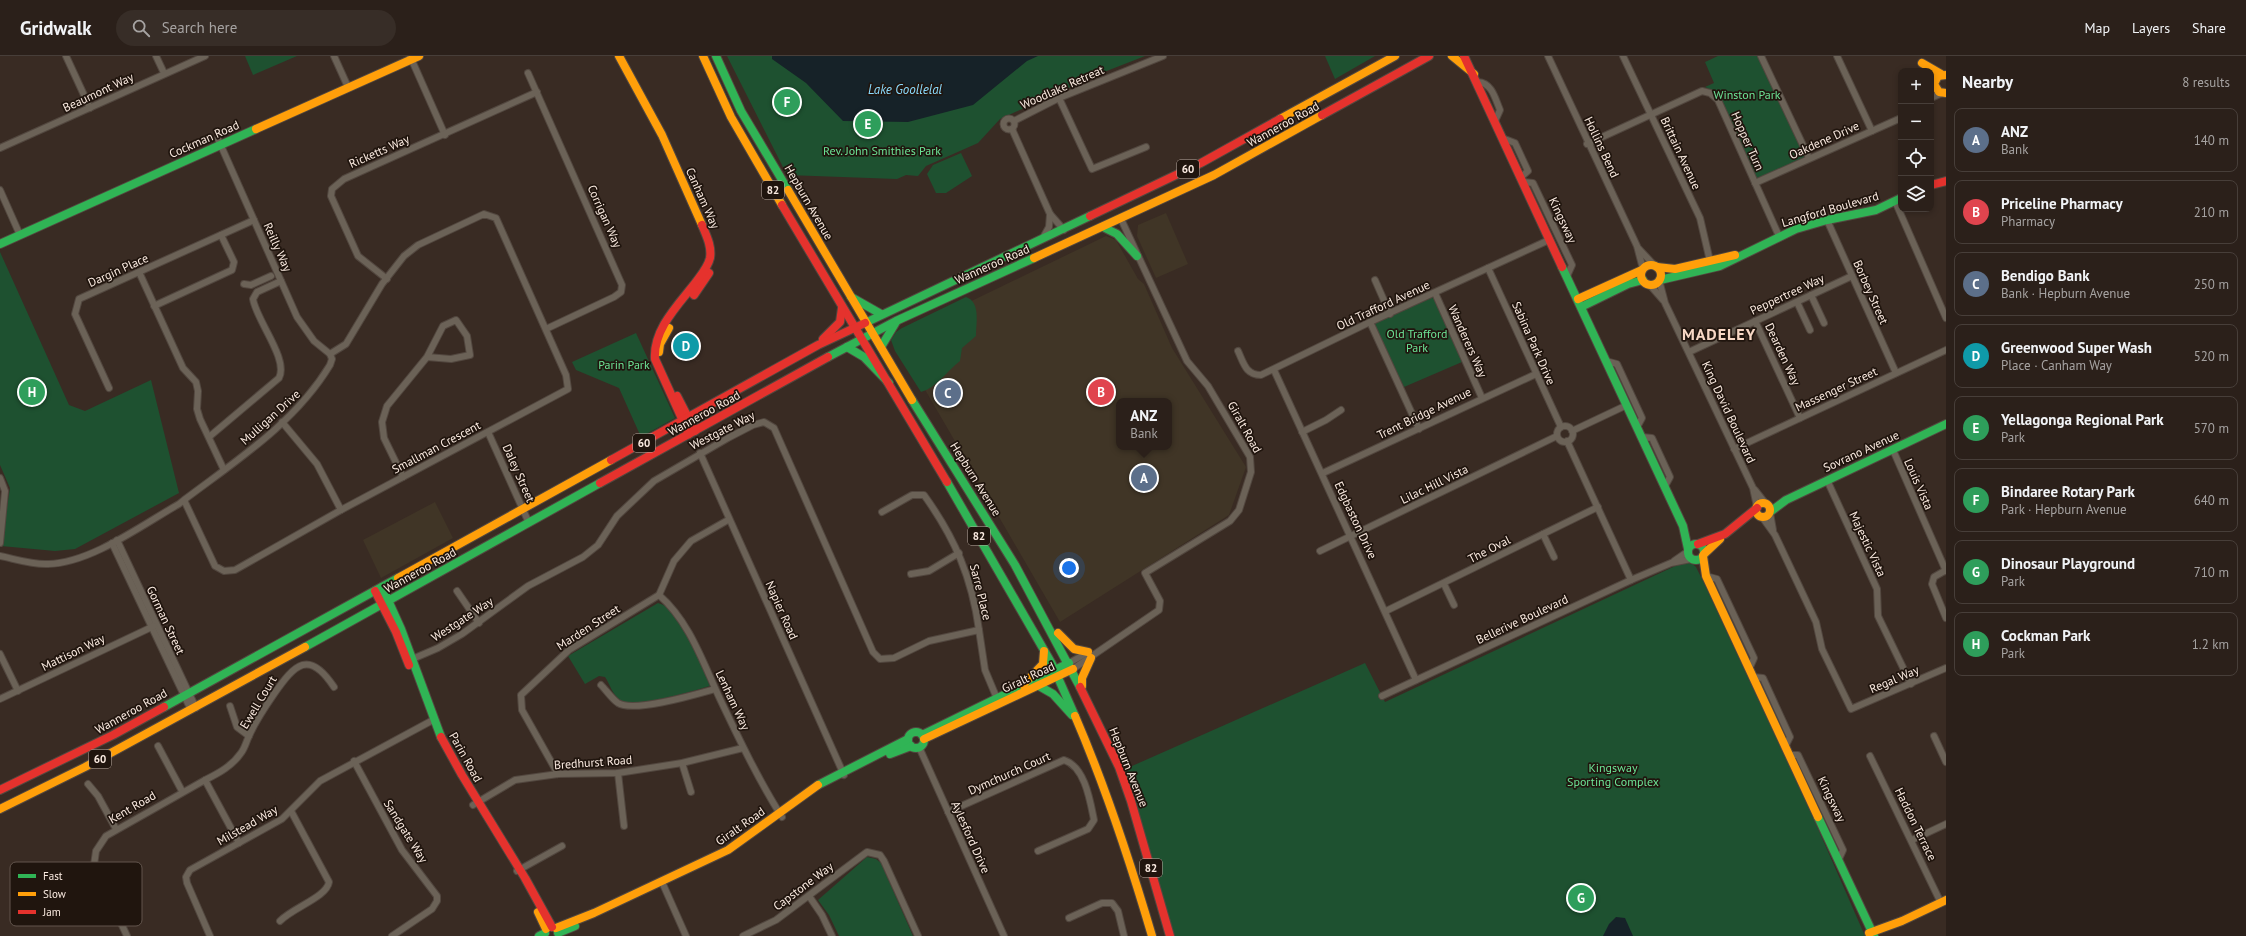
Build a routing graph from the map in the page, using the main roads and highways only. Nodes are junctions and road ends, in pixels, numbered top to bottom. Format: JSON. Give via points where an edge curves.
{"nodes":[{"id":1,"x":619,"y":56,"type":"edge"},
{"id":2,"x":625,"y":56,"type":"edge"},
{"id":3,"x":703,"y":56,"type":"edge"},
{"id":4,"x":716,"y":56,"type":"edge"},
{"id":5,"x":1395,"y":56,"type":"edge"},
{"id":6,"x":1429,"y":56,"type":"edge"},
{"id":7,"x":1452,"y":56,"type":"edge"},
{"id":8,"x":1464,"y":56,"type":"edge"},
{"id":9,"x":1470,"y":56,"type":"edge"},
{"id":10,"x":411,"y":57,"type":"edge"},
{"id":11,"x":1920,"y":60,"type":"edge"},
{"id":12,"x":1368,"y":71,"type":"junction"},
{"id":13,"x":1474,"y":74,"type":"junction"},
{"id":14,"x":1945,"y":74,"type":"edge"},
{"id":15,"x":1384,"y":81,"type":"junction"},
{"id":16,"x":1934,"y":82,"type":"edge"},
{"id":17,"x":1934,"y":85,"type":"edge"},
{"id":18,"x":1945,"y":93,"type":"edge"},
{"id":19,"x":1202,"y":163,"type":"junction"},
{"id":20,"x":1946,"y":181,"type":"edge"},
{"id":21,"x":1934,"y":184,"type":"edge"},
{"id":22,"x":1898,"y":200,"type":"edge"},
{"id":23,"x":1121,"y":219,"type":"junction"},
{"id":24,"x":1103,"y":227,"type":"junction"},
{"id":25,"x":19,"y":233,"type":"junction"},
{"id":26,"x":0,"y":239,"type":"edge"},
{"id":27,"x":0,"y":244,"type":"edge"},
{"id":28,"x":1034,"y":244,"type":"junction"},
{"id":29,"x":1743,"y":253,"type":"junction"},
{"id":30,"x":1137,"y":256,"type":"road end"},
{"id":31,"x":1656,"y":266,"type":"junction"},
{"id":32,"x":1643,"y":270,"type":"junction"},
{"id":33,"x":1660,"y":280,"type":"junction"},
{"id":34,"x":1646,"y":282,"type":"junction"},
{"id":35,"x":977,"y":284,"type":"junction"},
{"id":36,"x":942,"y":285,"type":"junction"},
{"id":37,"x":851,"y":297,"type":"junction"},
{"id":38,"x":1580,"y":303,"type":"junction"},
{"id":39,"x":842,"y":308,"type":"junction"},
{"id":40,"x":881,"y":314,"type":"junction"},
{"id":41,"x":896,"y":321,"type":"junction"},
{"id":42,"x":865,"y":322,"type":"junction"},
{"id":43,"x":856,"y":327,"type":"junction"},
{"id":44,"x":873,"y":333,"type":"junction"},
{"id":45,"x":862,"y":338,"type":"junction"},
{"id":46,"x":818,"y":345,"type":"junction"},
{"id":47,"x":881,"y":346,"type":"junction"},
{"id":48,"x":847,"y":347,"type":"junction"},
{"id":49,"x":889,"y":383,"type":"junction"},
{"id":50,"x":686,"y":419,"type":"junction"},
{"id":51,"x":1946,"y":424,"type":"edge"},
{"id":52,"x":692,"y":433,"type":"junction"},
{"id":53,"x":1757,"y":508,"type":"junction"},
{"id":54,"x":1768,"y":509,"type":"junction"},
{"id":55,"x":1761,"y":517,"type":"junction"},
{"id":56,"x":1744,"y":520,"type":"junction"},
{"id":57,"x":1683,"y":526,"type":"junction"},
{"id":58,"x":1725,"y":534,"type":"junction"},
{"id":59,"x":1698,"y":544,"type":"junction"},
{"id":60,"x":1690,"y":555,"type":"junction"},
{"id":61,"x":1703,"y":555,"type":"junction"},
{"id":62,"x":1706,"y":575,"type":"junction"},
{"id":63,"x":379,"y":589,"type":"junction"},
{"id":64,"x":386,"y":602,"type":"junction"},
{"id":65,"x":1049,"y":623,"type":"junction"},
{"id":66,"x":1044,"y":650,"type":"junction"},
{"id":67,"x":1071,"y":666,"type":"junction"},
{"id":68,"x":1056,"y":674,"type":"junction"},
{"id":69,"x":1023,"y":685,"type":"junction"},
{"id":70,"x":1039,"y":686,"type":"junction"},
{"id":71,"x":1083,"y":691,"type":"junction"},
{"id":72,"x":998,"y":701,"type":"junction"},
{"id":73,"x":1078,"y":722,"type":"junction"},
{"id":74,"x":923,"y":737,"type":"junction"},
{"id":75,"x":913,"y":744,"type":"junction"},
{"id":76,"x":0,"y":790,"type":"edge"},
{"id":77,"x":0,"y":809,"type":"edge"},
{"id":78,"x":1943,"y":901,"type":"edge"},
{"id":79,"x":550,"y":932,"type":"edge"},
{"id":80,"x":1872,"y":935,"type":"edge"},
{"id":81,"x":1152,"y":936,"type":"edge"},
{"id":82,"x":1170,"y":936,"type":"edge"}],
"edges":[{"from":1,"to":50,"type":"main road","name":"Canham Way","via":[[662,135],[709,240],[710,257],[706,267],[658,335],[654,349],[655,359]]},
{"from":2,"to":50,"type":"main road","name":"Canham Way","via":[[663,126],[713,238],[714,255],[709,273],[664,335],[659,348],[660,359]]},
{"from":3,"to":39,"type":"main road","name":"Hepburn Avenue","number":"82","via":[[731,117]]},
{"from":4,"to":37,"type":"main road","name":"Hepburn Avenue","number":"82","via":[[741,111]]},
{"from":5,"to":12,"type":"main road","name":"Wanneroo Road","number":"60"},
{"from":6,"to":15,"type":"main road","name":"Wanneroo Road","number":"60"},
{"from":7,"to":13,"type":"main road"},
{"from":8,"to":13,"type":"main road","name":"Kingsway"},
{"from":9,"to":13,"type":"main road","name":"Kingsway"},
{"from":10,"to":25,"type":"main road","name":"Cockman Road"},
{"from":11,"to":14,"type":"main road"},
{"from":12,"to":15,"type":"main road","via":[[1376,73]]},
{"from":12,"to":19,"type":"main road","name":"Wanneroo Road","number":"60"},
{"from":13,"to":38,"type":"main road","name":"Kingsway"},
{"from":14,"to":16,"type":"main road"},
{"from":15,"to":23,"type":"main road","name":"Wanneroo Road","number":"60","via":[[1214,175]]},
{"from":17,"to":18,"type":"main road","via":[[1937,90]]},
{"from":19,"to":23,"type":"main road","via":[[1185,177],[1131,206]]},
{"from":19,"to":28,"type":"main road","name":"Wanneroo Road","number":"60"},
{"from":20,"to":21,"type":"main road"},
{"from":22,"to":29,"type":"main road","name":"Langford Boulevard","via":[[1876,210],[1827,220],[1779,236]]},
{"from":23,"to":24,"type":"main road","name":"Wanneroo Road","number":"60"},
{"from":23,"to":28,"type":"main road","via":[[1109,215],[1045,245]]},
{"from":24,"to":30,"type":"main road","via":[[1116,234]]},
{"from":24,"to":35,"type":"main road","name":"Wanneroo Road","number":"60"},
{"from":25,"to":26,"type":"main road","name":"Cockman Road"},
{"from":25,"to":27,"type":"main road","name":"Cockman Road"},
{"from":28,"to":36,"type":"main road","name":"Wanneroo Road","number":"60"},
{"from":29,"to":31,"type":"main road","name":"Langford Boulevard","via":[[1675,269]]},
{"from":29,"to":33,"type":"main road","name":"Langford Boulevard","via":[[1720,266]]},
{"from":31,"to":32,"type":"main road","via":[[1648,265]]},
{"from":31,"to":33,"type":"main road","via":[[1661,273]]},
{"from":32,"to":34,"type":"main road"},
{"from":32,"to":38,"type":"main road"},
{"from":33,"to":34,"type":"main road","via":[[1656,284]]},
{"from":34,"to":38,"type":"main road","via":[[1628,284]]},
{"from":35,"to":36,"type":"main road","via":[[963,284],[946,291],[942,290]]},
{"from":35,"to":41,"type":"main road","name":"Wanneroo Road","number":"60"},
{"from":36,"to":40,"type":"main road","name":"Wanneroo Road","number":"60"},
{"from":37,"to":40,"type":"main road"},
{"from":37,"to":42,"type":"main road","name":"Hepburn Avenue","number":"82"},
{"from":38,"to":57,"type":"main road","name":"Kingsway"},
{"from":39,"to":43,"type":"main road","name":"Hepburn Avenue","number":"82"},
{"from":39,"to":46,"type":"main road","via":[[840,322]]},
{"from":40,"to":42,"type":"main road","name":"Wanneroo Road","number":"60"},
{"from":41,"to":44,"type":"main road","name":"Wanneroo Road","number":"60"},
{"from":41,"to":47,"type":"main road"},
{"from":42,"to":43,"type":"main road","name":"Wanneroo Road","number":"60"},
{"from":42,"to":44,"type":"main road","name":"Hepburn Avenue","number":"82"},
{"from":43,"to":45,"type":"main road","name":"Hepburn Avenue","number":"82"},
{"from":43,"to":46,"type":"main road","name":"Wanneroo Road","number":"60"},
{"from":44,"to":45,"type":"main road","name":"Wanneroo Road","number":"60"},
{"from":44,"to":47,"type":"main road","name":"Hepburn Avenue","number":"82"},
{"from":45,"to":48,"type":"main road","name":"Wanneroo Road","number":"60"},
{"from":45,"to":49,"type":"main road","name":"Hepburn Avenue","number":"82"},
{"from":46,"to":50,"type":"main road","name":"Wanneroo Road","number":"60"},
{"from":47,"to":65,"type":"main road","name":"Hepburn Avenue","number":"82"},
{"from":48,"to":49,"type":"main road","via":[[856,351]]},
{"from":48,"to":52,"type":"main road","name":"Wanneroo Road","number":"60"},
{"from":49,"to":66,"type":"main road","name":"Hepburn Avenue","number":"82"},
{"from":50,"to":52,"type":"main road","name":"Canham Way"},
{"from":50,"to":63,"type":"main road","name":"Wanneroo Road","number":"60"},
{"from":51,"to":54,"type":"main road","name":"Sovrano Avenue"},
{"from":52,"to":64,"type":"main road","name":"Wanneroo Road","number":"60"},
{"from":53,"to":54,"type":"main road","via":[[1761,504]]},
{"from":53,"to":55,"type":"main road","via":[[1757,513]]},
{"from":53,"to":56,"type":"main road"},
{"from":54,"to":55,"type":"main road","via":[[1766,516]]},
{"from":55,"to":56,"type":"main road"},
{"from":56,"to":58,"type":"main road"},
{"from":57,"to":59,"type":"main road","name":"Kingsway"},
{"from":57,"to":60,"type":"main road","name":"Kingsway"},
{"from":58,"to":59,"type":"main road"},
{"from":58,"to":61,"type":"main road"},
{"from":59,"to":60,"type":"main road"},
{"from":59,"to":61,"type":"main road","name":"Kingsway","via":[[1703,549]]},
{"from":60,"to":61,"type":"main road","via":[[1698,560]]},
{"from":60,"to":62,"type":"main road","name":"Kingsway"},
{"from":61,"to":62,"type":"main road","name":"Kingsway"},
{"from":62,"to":80,"type":"main road","name":"Kingsway","via":[[1852,892],[1856,895]]},
{"from":63,"to":64,"type":"main road","name":"Parin Road"},
{"from":63,"to":76,"type":"main road","name":"Wanneroo Road","number":"60","via":[[71,757]]},
{"from":64,"to":77,"type":"main road","name":"Wanneroo Road","number":"60","via":[[194,709]]},
{"from":64,"to":79,"type":"main road","name":"Parin Road","via":[[431,721],[475,803],[519,870]]},
{"from":65,"to":67,"type":"main road","name":"Hepburn Avenue","number":"82"},
{"from":65,"to":71,"type":"main road","via":[[1074,650],[1091,654],[1090,663],[1081,678]]},
{"from":66,"to":68,"type":"main road","name":"Hepburn Avenue","number":"82"},
{"from":66,"to":69,"type":"main road","via":[[1043,664]]},
{"from":67,"to":68,"type":"main road","name":"Giralt Road"},
{"from":67,"to":71,"type":"main road","name":"Hepburn Avenue","number":"82"},
{"from":68,"to":69,"type":"main road","name":"Giralt Road"},
{"from":68,"to":70,"type":"main road","name":"Giralt Road"},
{"from":68,"to":73,"type":"main road","name":"Hepburn Avenue","number":"82"},
{"from":69,"to":72,"type":"main road","name":"Giralt Road"},
{"from":70,"to":72,"type":"main road","name":"Giralt Road"},
{"from":70,"to":73,"type":"main road","via":[[1053,694]]},
{"from":71,"to":82,"type":"main road","name":"Hepburn Avenue","number":"82","via":[[1119,767]]},
{"from":72,"to":74,"type":"main road","name":"Giralt Road"},
{"from":73,"to":81,"type":"main road","name":"Hepburn Avenue","number":"82","via":[[1114,812]]},
{"from":74,"to":75,"type":"main road","via":[[922,744]]},
{"from":74,"to":75,"type":"main road","name":"Giralt Road","via":[[913,733]]},
{"from":75,"to":79,"type":"main road","name":"Giralt Road","via":[[809,790],[780,815],[728,850],[663,884]]},
{"from":78,"to":80,"type":"main road"}]}
